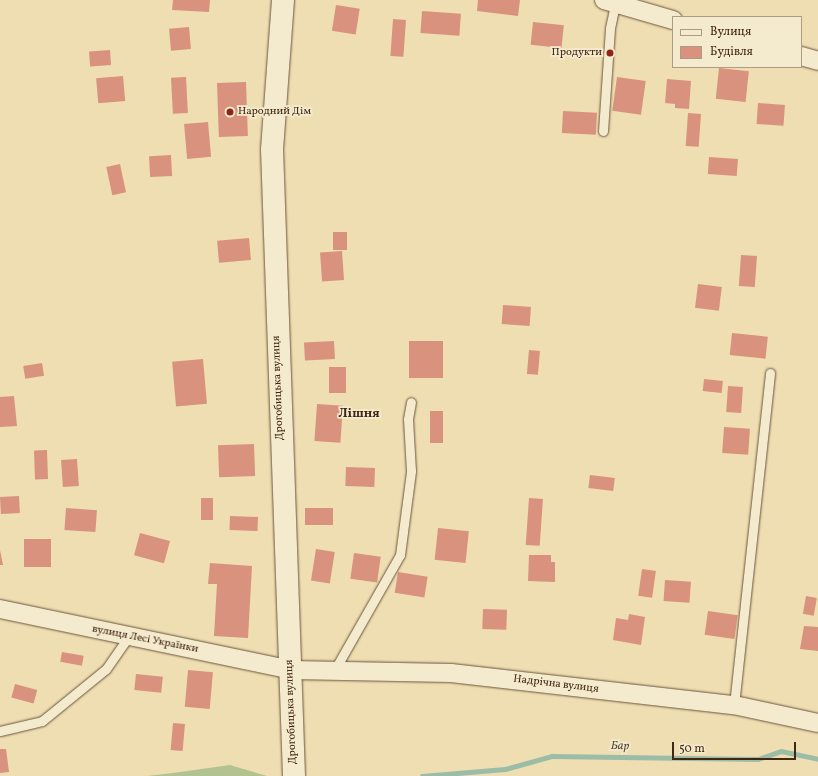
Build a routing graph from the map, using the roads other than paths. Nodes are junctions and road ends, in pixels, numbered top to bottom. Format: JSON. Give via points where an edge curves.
{"nodes":[{"id":1,"x":283,"y":0,"type":"edge"},
{"id":2,"x":610,"y":2,"type":"edge"},
{"id":3,"x":672,"y":20,"type":"edge"},
{"id":4,"x":802,"y":56,"type":"edge"},
{"id":5,"x":818,"y":61,"type":"edge"},
{"id":6,"x":603,"y":131,"type":"dead end"},
{"id":7,"x":770,"y":373,"type":"dead end"},
{"id":8,"x":411,"y":402,"type":"dead end"},
{"id":9,"x":0,"y":609,"type":"edge"},
{"id":10,"x":129,"y":636,"type":"junction"},
{"id":11,"x":291,"y":670,"type":"junction"},
{"id":12,"x":334,"y":671,"type":"junction"},
{"id":13,"x":734,"y":705,"type":"junction"},
{"id":14,"x":818,"y":723,"type":"edge"},
{"id":15,"x":0,"y":731,"type":"edge"},
{"id":16,"x":294,"y":776,"type":"edge"}],
"edges":[{"from":1,"to":11,"type":"main road","name":"Дрогобицька вулиця","via":[[272,149]]},
{"from":2,"to":3,"type":"street"},
{"from":2,"to":6,"type":"lane"},
{"from":4,"to":5,"type":"street"},
{"from":7,"to":13,"type":"lane"},
{"from":8,"to":12,"type":"lane","via":[[408,419],[411,471],[400,555]]},
{"from":9,"to":10,"type":"street","name":"вулиця Лесі Українки"},
{"from":10,"to":11,"type":"street","name":"вулиця Лесі Українки"},
{"from":10,"to":15,"type":"lane","via":[[106,669],[42,721]]},
{"from":11,"to":12,"type":"street","name":"Надрічна вулиця"},
{"from":11,"to":16,"type":"main road","name":"Дрогобицька вулиця"},
{"from":12,"to":13,"type":"street","name":"Надрічна вулиця","via":[[451,673]]},
{"from":13,"to":14,"type":"street","name":"Надрічна вулиця"}]}
